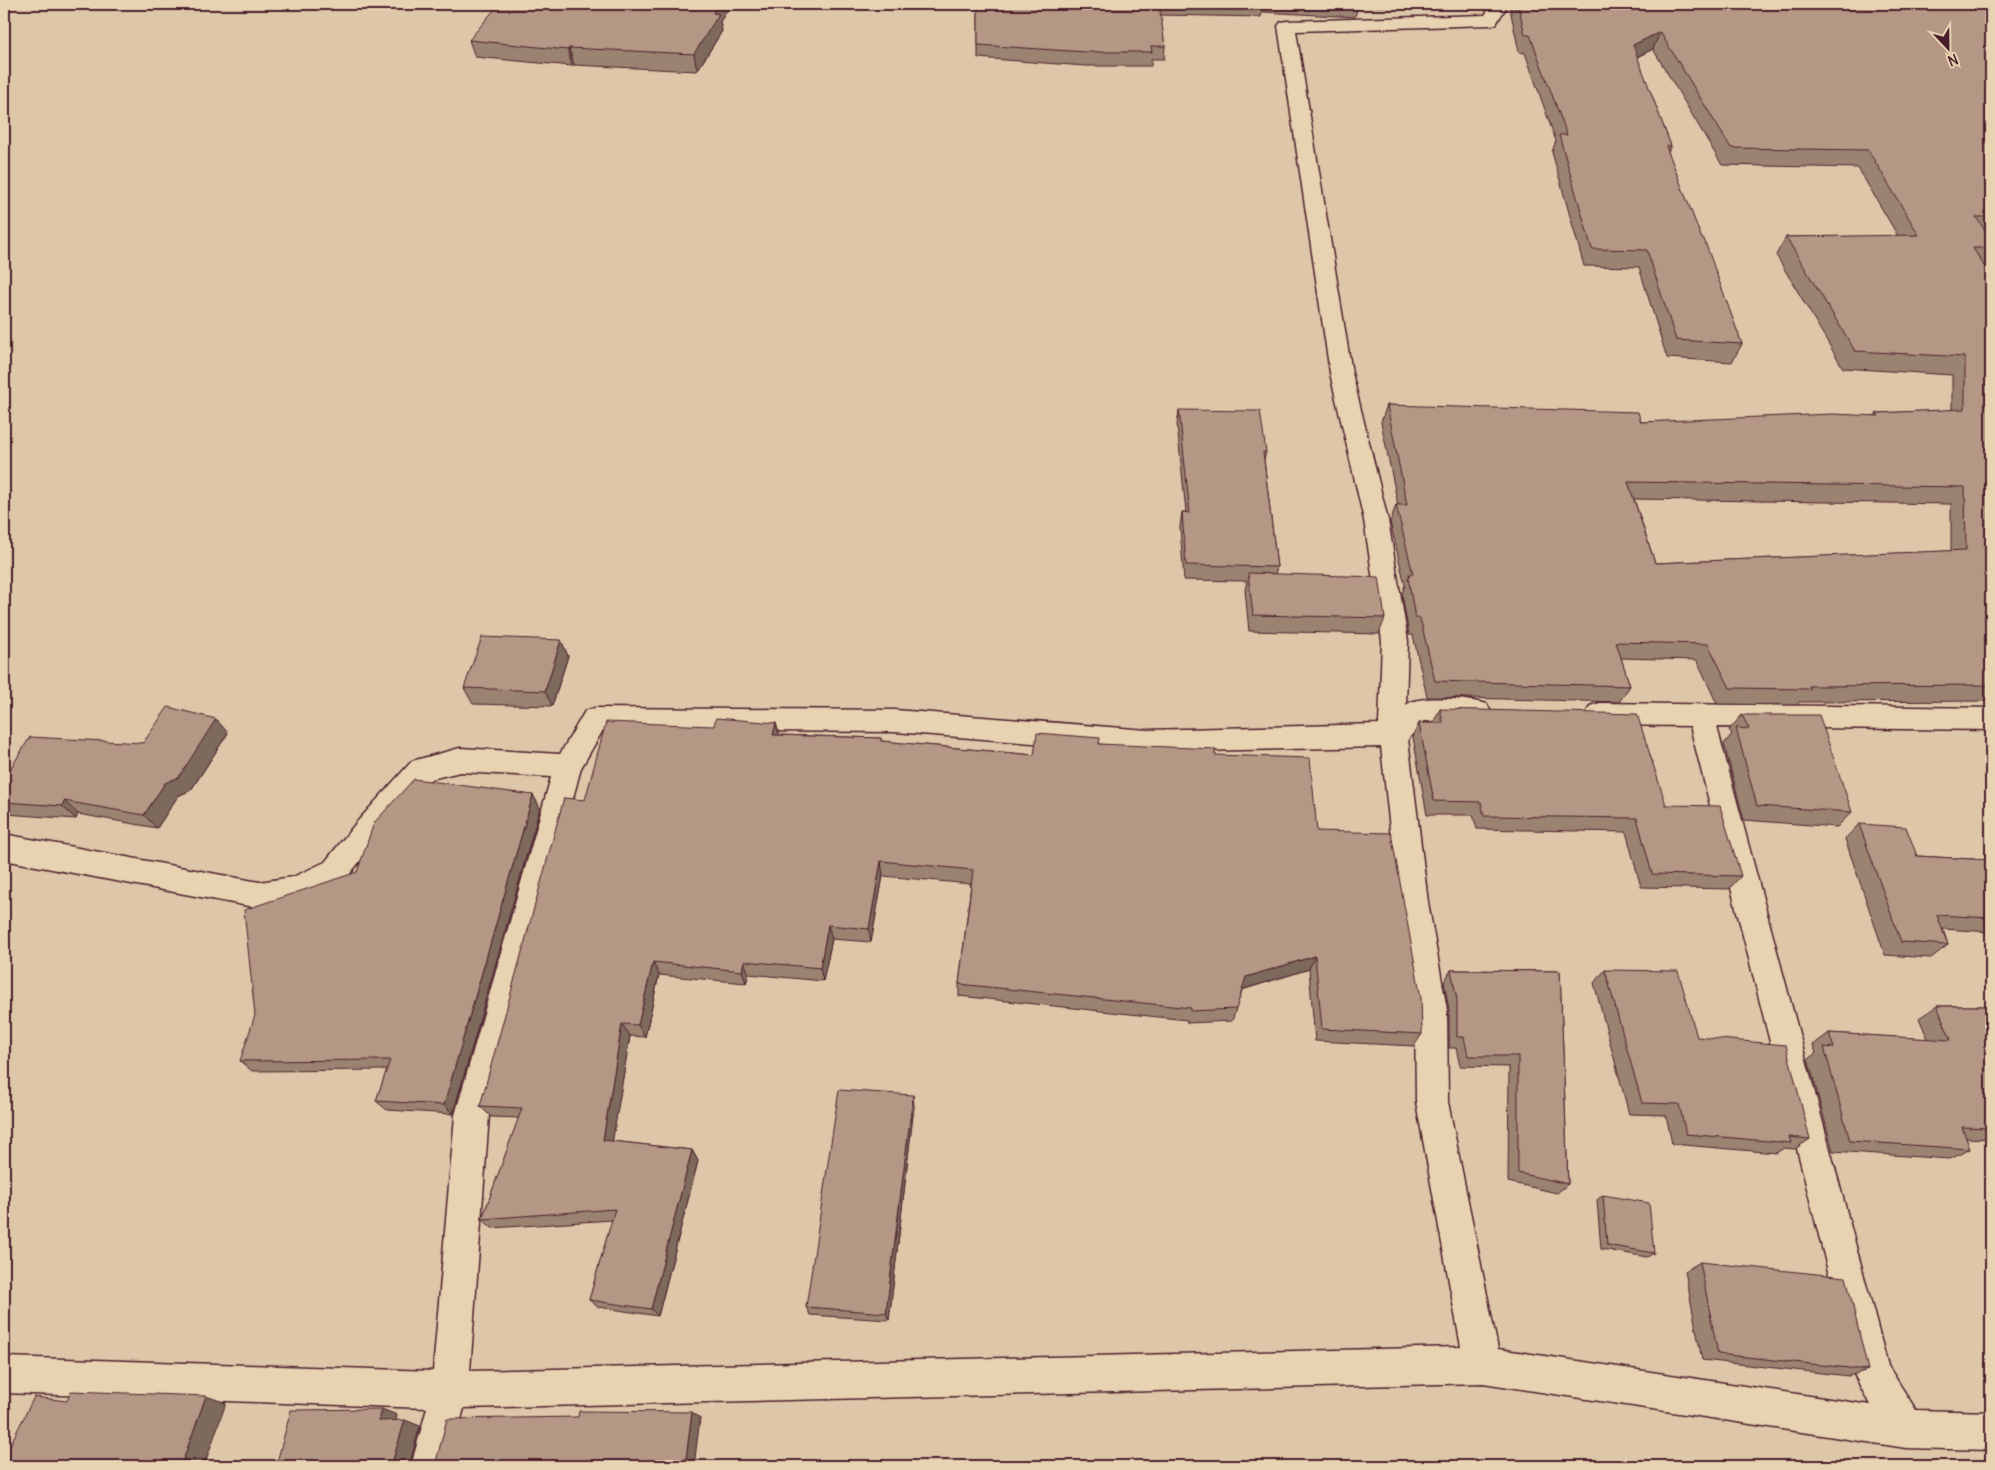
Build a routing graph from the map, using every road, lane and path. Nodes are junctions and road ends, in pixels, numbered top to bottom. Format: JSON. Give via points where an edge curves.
{"nodes":[{"id":1,"x":1500,"y":4,"type":"edge"},
{"id":2,"x":1506,"y":712,"type":"edge"},
{"id":3,"x":1574,"y":714,"type":"edge"},
{"id":4,"x":1701,"y":717,"type":"junction"},
{"id":5,"x":1991,"y":719,"type":"edge"},
{"id":6,"x":1395,"y":735,"type":"junction"},
{"id":7,"x":568,"y":766,"type":"junction"},
{"id":8,"x":4,"y":847,"type":"edge"},
{"id":9,"x":1483,"y":1365,"type":"junction"},
{"id":10,"x":4,"y":1375,"type":"edge"},
{"id":11,"x":450,"y":1390,"type":"junction"},
{"id":12,"x":1906,"y":1429,"type":"junction"},
{"id":13,"x":1991,"y":1431,"type":"edge"},
{"id":14,"x":430,"y":1466,"type":"edge"}],
"edges":[{"from":1,"to":6,"type":"street","via":[[1490,20],[1287,26],[1341,374],[1376,520],[1394,642],[1392,718]]},
{"from":2,"to":6,"type":"street","via":[[1418,710]]},
{"from":3,"to":4,"type":"street"},
{"from":4,"to":5,"type":"street"},
{"from":4,"to":12,"type":"street","via":[[1872,1374]]},
{"from":6,"to":7,"type":"street","via":[[1147,741],[896,721],[595,719]]},
{"from":6,"to":9,"type":"street","via":[[1413,902],[1431,1010],[1432,1102]]},
{"from":7,"to":8,"type":"street","via":[[460,760],[422,769],[335,871],[297,889],[279,893],[259,895]]},
{"from":7,"to":11,"type":"street","via":[[472,1115]]},
{"from":9,"to":11,"type":"street"},
{"from":9,"to":12,"type":"street"},
{"from":10,"to":11,"type":"street"},
{"from":11,"to":14,"type":"street"},
{"from":12,"to":13,"type":"street"}]}
